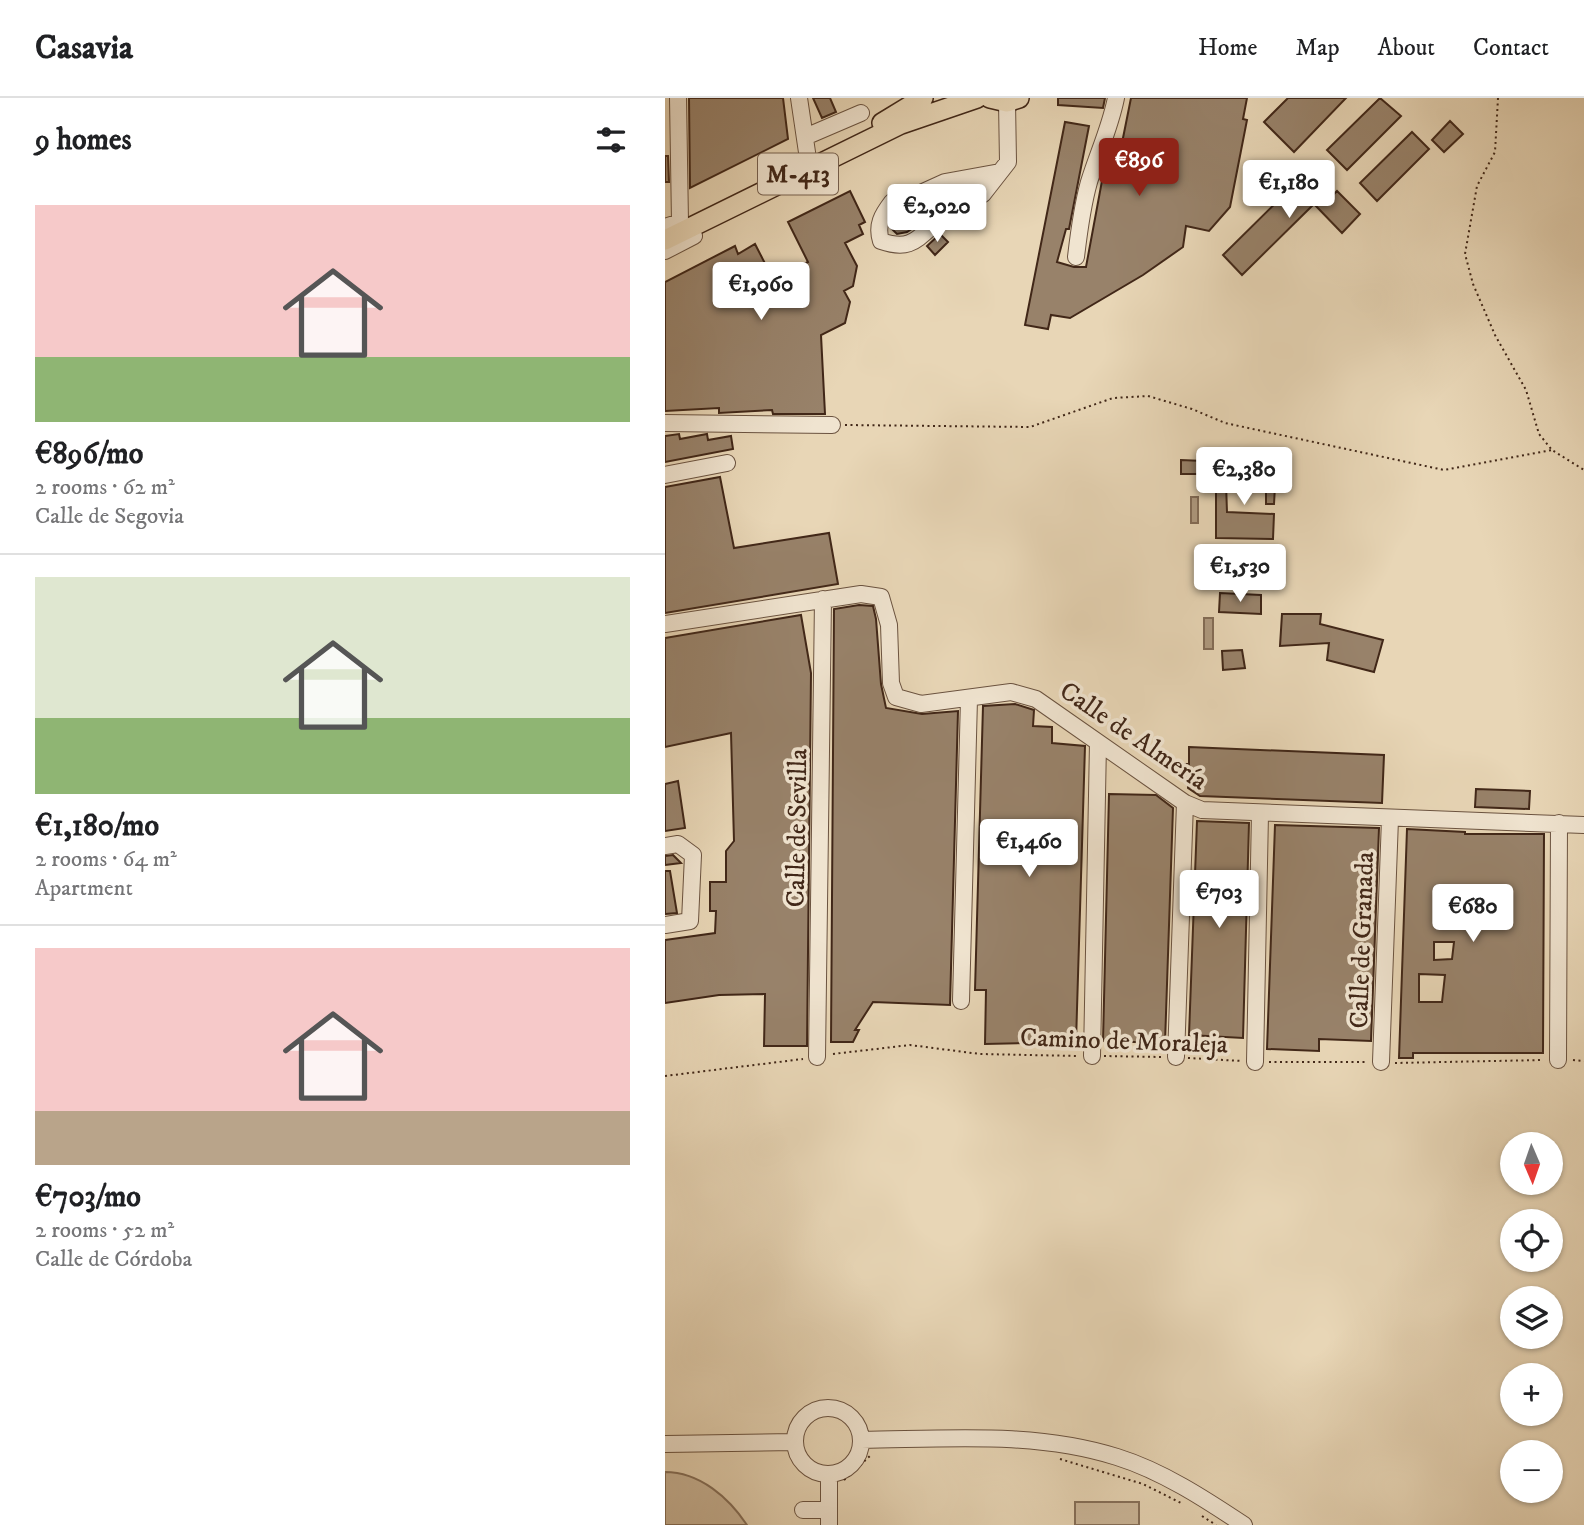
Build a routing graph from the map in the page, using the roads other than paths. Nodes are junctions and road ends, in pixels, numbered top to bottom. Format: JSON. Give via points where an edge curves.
{"nodes":[{"id":1,"x":678,"y":98,"type":"edge"},
{"id":2,"x":799,"y":98,"type":"edge"},
{"id":3,"x":852,"y":98,"type":"edge"},
{"id":4,"x":977,"y":98,"type":"edge"},
{"id":5,"x":1115,"y":98,"type":"edge"},
{"id":6,"x":1005,"y":99,"type":"edge"},
{"id":7,"x":928,"y":106,"type":"edge"},
{"id":8,"x":861,"y":113,"type":"junction"},
{"id":9,"x":881,"y":124,"type":"junction"},
{"id":10,"x":805,"y":137,"type":"junction"},
{"id":11,"x":808,"y":159,"type":"junction"},
{"id":12,"x":1000,"y":172,"type":"junction"},
{"id":13,"x":912,"y":197,"type":"junction"},
{"id":14,"x":937,"y":222,"type":"junction"},
{"id":15,"x":670,"y":226,"type":"edge"},
{"id":16,"x":665,"y":240,"type":"edge"},
{"id":17,"x":665,"y":251,"type":"edge"},
{"id":18,"x":1076,"y":257,"type":"dead end"},
{"id":19,"x":665,"y":423,"type":"edge"},
{"id":20,"x":832,"y":425,"type":"road end"},
{"id":21,"x":727,"y":463,"type":"dead end"},
{"id":22,"x":665,"y":475,"type":"edge"},
{"id":23,"x":823,"y":600,"type":"junction"},
{"id":24,"x":665,"y":624,"type":"edge"},
{"id":25,"x":969,"y":699,"type":"junction"},
{"id":26,"x":1098,"y":743,"type":"junction"},
{"id":27,"x":1185,"y":803,"type":"junction"},
{"id":28,"x":1259,"y":814,"type":"junction"},
{"id":29,"x":1390,"y":820,"type":"junction"},
{"id":30,"x":1559,"y":823,"type":"junction"},
{"id":31,"x":1584,"y":825,"type":"edge"},
{"id":32,"x":665,"y":846,"type":"edge"},
{"id":33,"x":665,"y":925,"type":"edge"},
{"id":34,"x":961,"y":1001,"type":"dead end"},
{"id":35,"x":1092,"y":1056,"type":"road end"},
{"id":36,"x":817,"y":1057,"type":"road end"},
{"id":37,"x":1176,"y":1057,"type":"road end"},
{"id":38,"x":1558,"y":1060,"type":"road end"},
{"id":39,"x":1255,"y":1062,"type":"road end"},
{"id":40,"x":1381,"y":1062,"type":"road end"},
{"id":41,"x":862,"y":1440,"type":"junction"},
{"id":42,"x":795,"y":1442,"type":"junction"},
{"id":43,"x":665,"y":1444,"type":"edge"},
{"id":44,"x":833,"y":1478,"type":"junction"},
{"id":45,"x":803,"y":1510,"type":"dead end"},
{"id":46,"x":829,"y":1518,"type":"edge"},
{"id":47,"x":1244,"y":1525,"type":"edge"}],
"edges":[{"from":1,"to":15,"type":"street"},
{"from":2,"to":10,"type":"street"},
{"from":3,"to":8,"type":"street"},
{"from":4,"to":7,"type":"main road","number":"M-413"},
{"from":5,"to":18,"type":"street","via":[[1109,132],[1080,215]]},
{"from":6,"to":12,"type":"street","via":[[1008,162]]},
{"from":7,"to":9,"type":"main road","number":"M-413"},
{"from":7,"to":16,"type":"main road","number":"M-413"},
{"from":7,"to":17,"type":"street","via":[[908,129]]},
{"from":8,"to":9,"type":"street"},
{"from":8,"to":10,"type":"street"},
{"from":9,"to":11,"type":"main road","number":"M-413"},
{"from":10,"to":11,"type":"street"},
{"from":11,"to":15,"type":"main road","number":"M-413"},
{"from":12,"to":13,"type":"street","via":[[945,182]]},
{"from":12,"to":14,"type":"street","via":[[983,194]]},
{"from":13,"to":14,"type":"street","via":[[925,215]]},
{"from":13,"to":14,"type":"street","via":[[892,202],[883,214],[877,230],[881,241],[897,247],[911,244]]},
{"from":19,"to":20,"type":"street"},
{"from":21,"to":22,"type":"street"},
{"from":23,"to":24,"type":"street","name":"Calle de Almería"},
{"from":23,"to":25,"type":"street","name":"Calle de Almería","via":[[861,594],[881,597],[889,625],[891,683],[896,697],[921,704]]},
{"from":23,"to":36,"type":"street","name":"Calle de Sevilla"},
{"from":25,"to":26,"type":"street","name":"Calle de Almería","via":[[1011,692],[1036,699]]},
{"from":25,"to":34,"type":"street"},
{"from":26,"to":27,"type":"street","name":"Calle de Almería"},
{"from":26,"to":35,"type":"street"},
{"from":27,"to":28,"type":"street","name":"Calle de Almería","via":[[1202,810]]},
{"from":27,"to":37,"type":"street"},
{"from":28,"to":29,"type":"street","name":"Calle de Almería"},
{"from":28,"to":39,"type":"street"},
{"from":29,"to":30,"type":"street","name":"Calle de Almería"},
{"from":29,"to":40,"type":"street","name":"Calle de Granada"},
{"from":30,"to":31,"type":"street","name":"Calle de Almería"},
{"from":30,"to":38,"type":"street"},
{"from":32,"to":33,"type":"street","via":[[678,844],[693,855],[690,921]]},
{"from":41,"to":42,"type":"street","via":[[853,1418],[833,1408],[821,1408],[802,1420]]},
{"from":41,"to":44,"type":"street","via":[[849,1467]]},
{"from":41,"to":47,"type":"street","via":[[1006,1439],[1067,1445],[1119,1457],[1196,1493]]},
{"from":42,"to":43,"type":"street"},
{"from":42,"to":44,"type":"street","via":[[801,1461]]},
{"from":44,"to":46,"type":"street"},
{"from":45,"to":46,"type":"street"}]}
